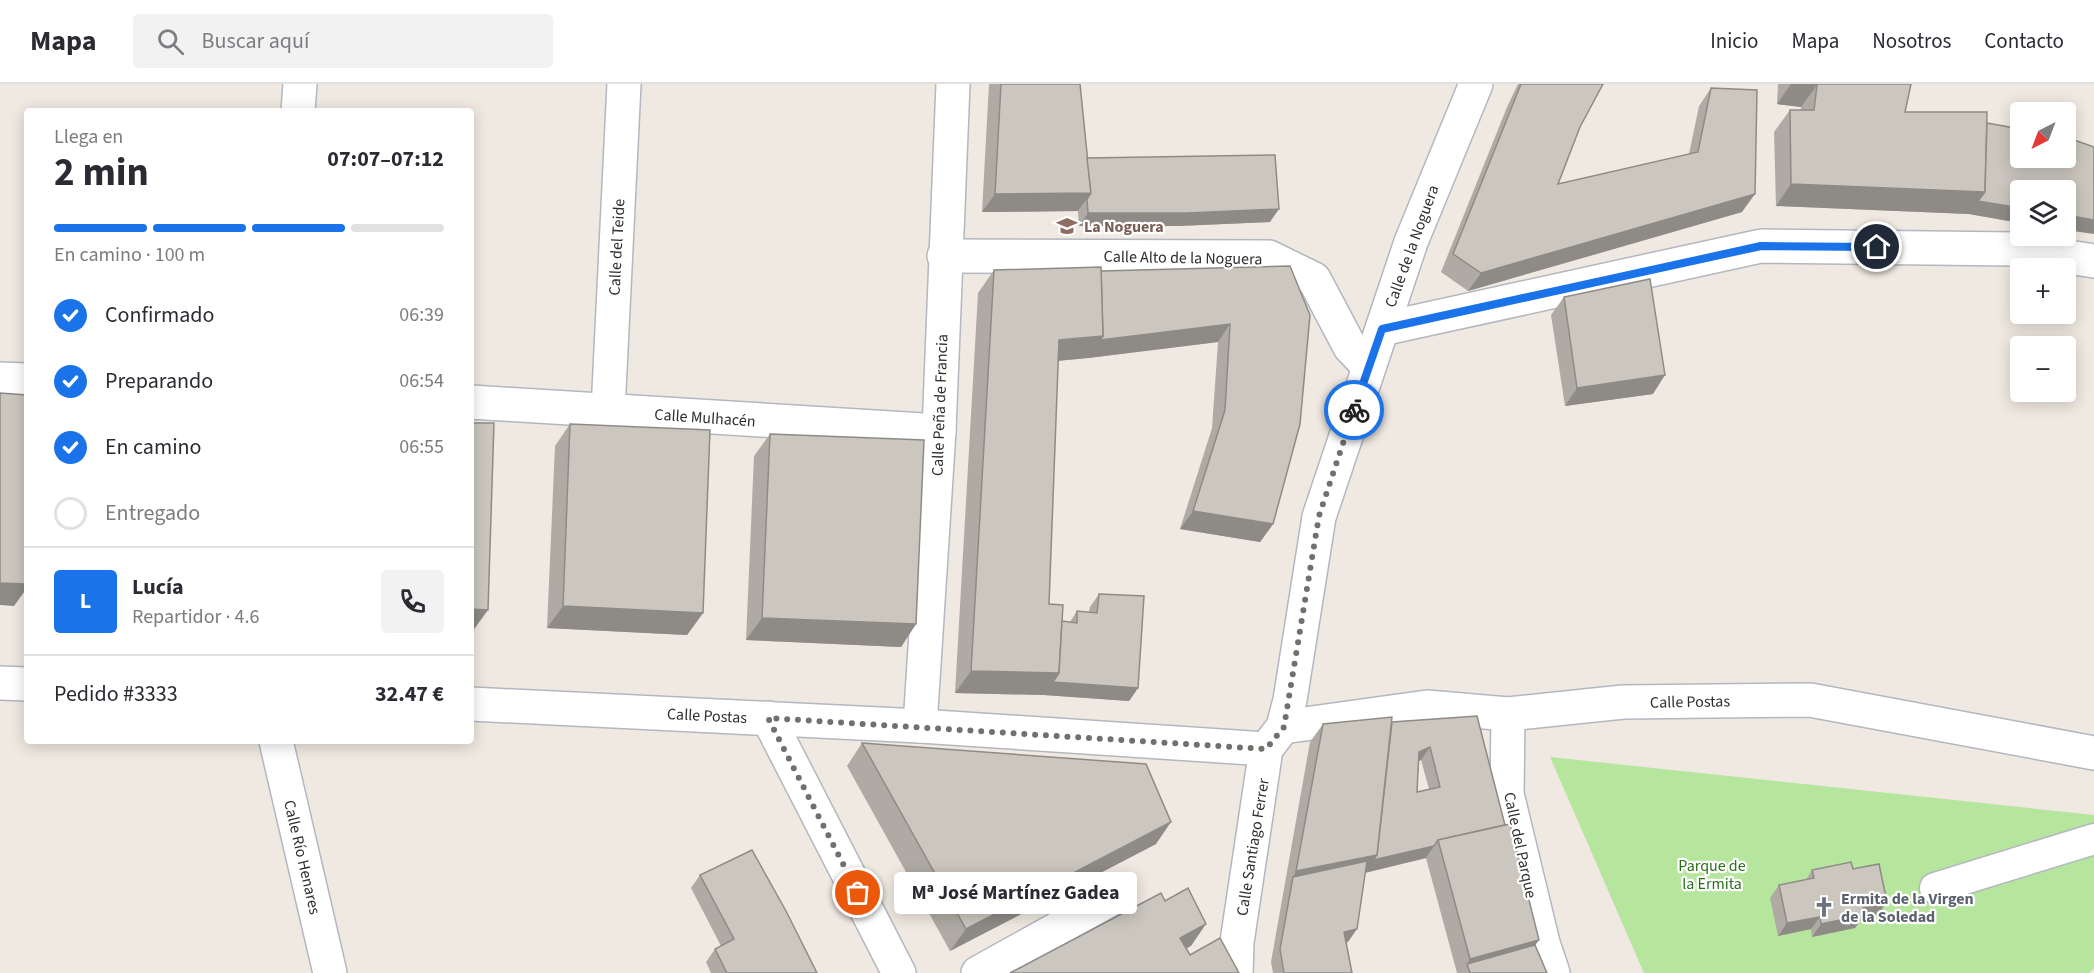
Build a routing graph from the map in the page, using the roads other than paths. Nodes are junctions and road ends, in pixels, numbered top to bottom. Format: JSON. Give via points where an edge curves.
{"nodes":[{"id":1,"x":300,"y":84,"type":"edge"},
{"id":2,"x":624,"y":84,"type":"edge"},
{"id":3,"x":953,"y":84,"type":"edge"},
{"id":4,"x":1476,"y":84,"type":"edge"},
{"id":5,"x":298,"y":108,"type":"edge"},
{"id":6,"x":944,"y":256,"type":"junction"},
{"id":7,"x":2094,"y":261,"type":"edge"},
{"id":8,"x":1382,"y":329,"type":"junction"},
{"id":9,"x":1368,"y":366,"type":"junction"},
{"id":10,"x":0,"y":378,"type":"edge"},
{"id":11,"x":24,"y":380,"type":"edge"},
{"id":12,"x":474,"y":402,"type":"edge"},
{"id":13,"x":608,"y":411,"type":"junction"},
{"id":14,"x":939,"y":431,"type":"junction"},
{"id":15,"x":0,"y":683,"type":"edge"},
{"id":16,"x":24,"y":684,"type":"edge"},
{"id":17,"x":474,"y":704,"type":"edge"},
{"id":18,"x":1508,"y":714,"type":"junction"},
{"id":19,"x":768,"y":718,"type":"junction"},
{"id":20,"x":920,"y":726,"type":"junction"},
{"id":21,"x":1275,"y":738,"type":"junction"},
{"id":22,"x":277,"y":744,"type":"edge"},
{"id":23,"x":2094,"y":753,"type":"edge"},
{"id":24,"x":2094,"y":839,"type":"edge"},
{"id":25,"x":1935,"y":888,"type":"dead end"},
{"id":26,"x":1111,"y":899,"type":"dead end"},
{"id":27,"x":330,"y":973,"type":"edge"},
{"id":28,"x":899,"y":973,"type":"edge"},
{"id":29,"x":978,"y":973,"type":"edge"},
{"id":30,"x":1236,"y":973,"type":"edge"},
{"id":31,"x":1553,"y":973,"type":"edge"}],
"edges":[{"from":1,"to":5,"type":"street"},
{"from":2,"to":13,"type":"street","name":"Calle del Teide"},
{"from":3,"to":6,"type":"street","name":"Calle Peña de Francia"},
{"from":4,"to":8,"type":"street","name":"Calle de la Noguera","via":[[1411,242]]},
{"from":6,"to":9,"type":"street","name":"Calle Alto de la Noguera","via":[[1269,257],[1314,279],[1350,348]]},
{"from":6,"to":14,"type":"street","name":"Calle Peña de Francia"},
{"from":7,"to":8,"type":"street","via":[[2016,249],[1761,246]]},
{"from":8,"to":9,"type":"street","name":"Calle de la Noguera"},
{"from":9,"to":21,"type":"street","name":"Calle de la Noguera","via":[[1319,516]]},
{"from":10,"to":11,"type":"street"},
{"from":12,"to":13,"type":"street","name":"Calle Mulhacén"},
{"from":13,"to":14,"type":"street","name":"Calle Mulhacén"},
{"from":14,"to":20,"type":"street","name":"Calle Peña de Francia"},
{"from":15,"to":16,"type":"street"},
{"from":17,"to":19,"type":"street","name":"Calle Postas"},
{"from":18,"to":21,"type":"street","name":"Calle Postas","via":[[1427,707]]},
{"from":18,"to":23,"type":"street","name":"Calle Postas","via":[[1623,702],[1809,700]]},
{"from":18,"to":31,"type":"street","name":"Calle del Parque","via":[[1507,794]]},
{"from":19,"to":20,"type":"street","name":"Calle Postas"},
{"from":19,"to":28,"type":"street"},
{"from":20,"to":21,"type":"street","name":"Calle Postas"},
{"from":21,"to":30,"type":"street","name":"Calle Santiago Ferrer","via":[[1237,942]]},
{"from":22,"to":27,"type":"street","name":"Calle Río Henares"},
{"from":24,"to":25,"type":"street"},
{"from":26,"to":29,"type":"street"}]}
